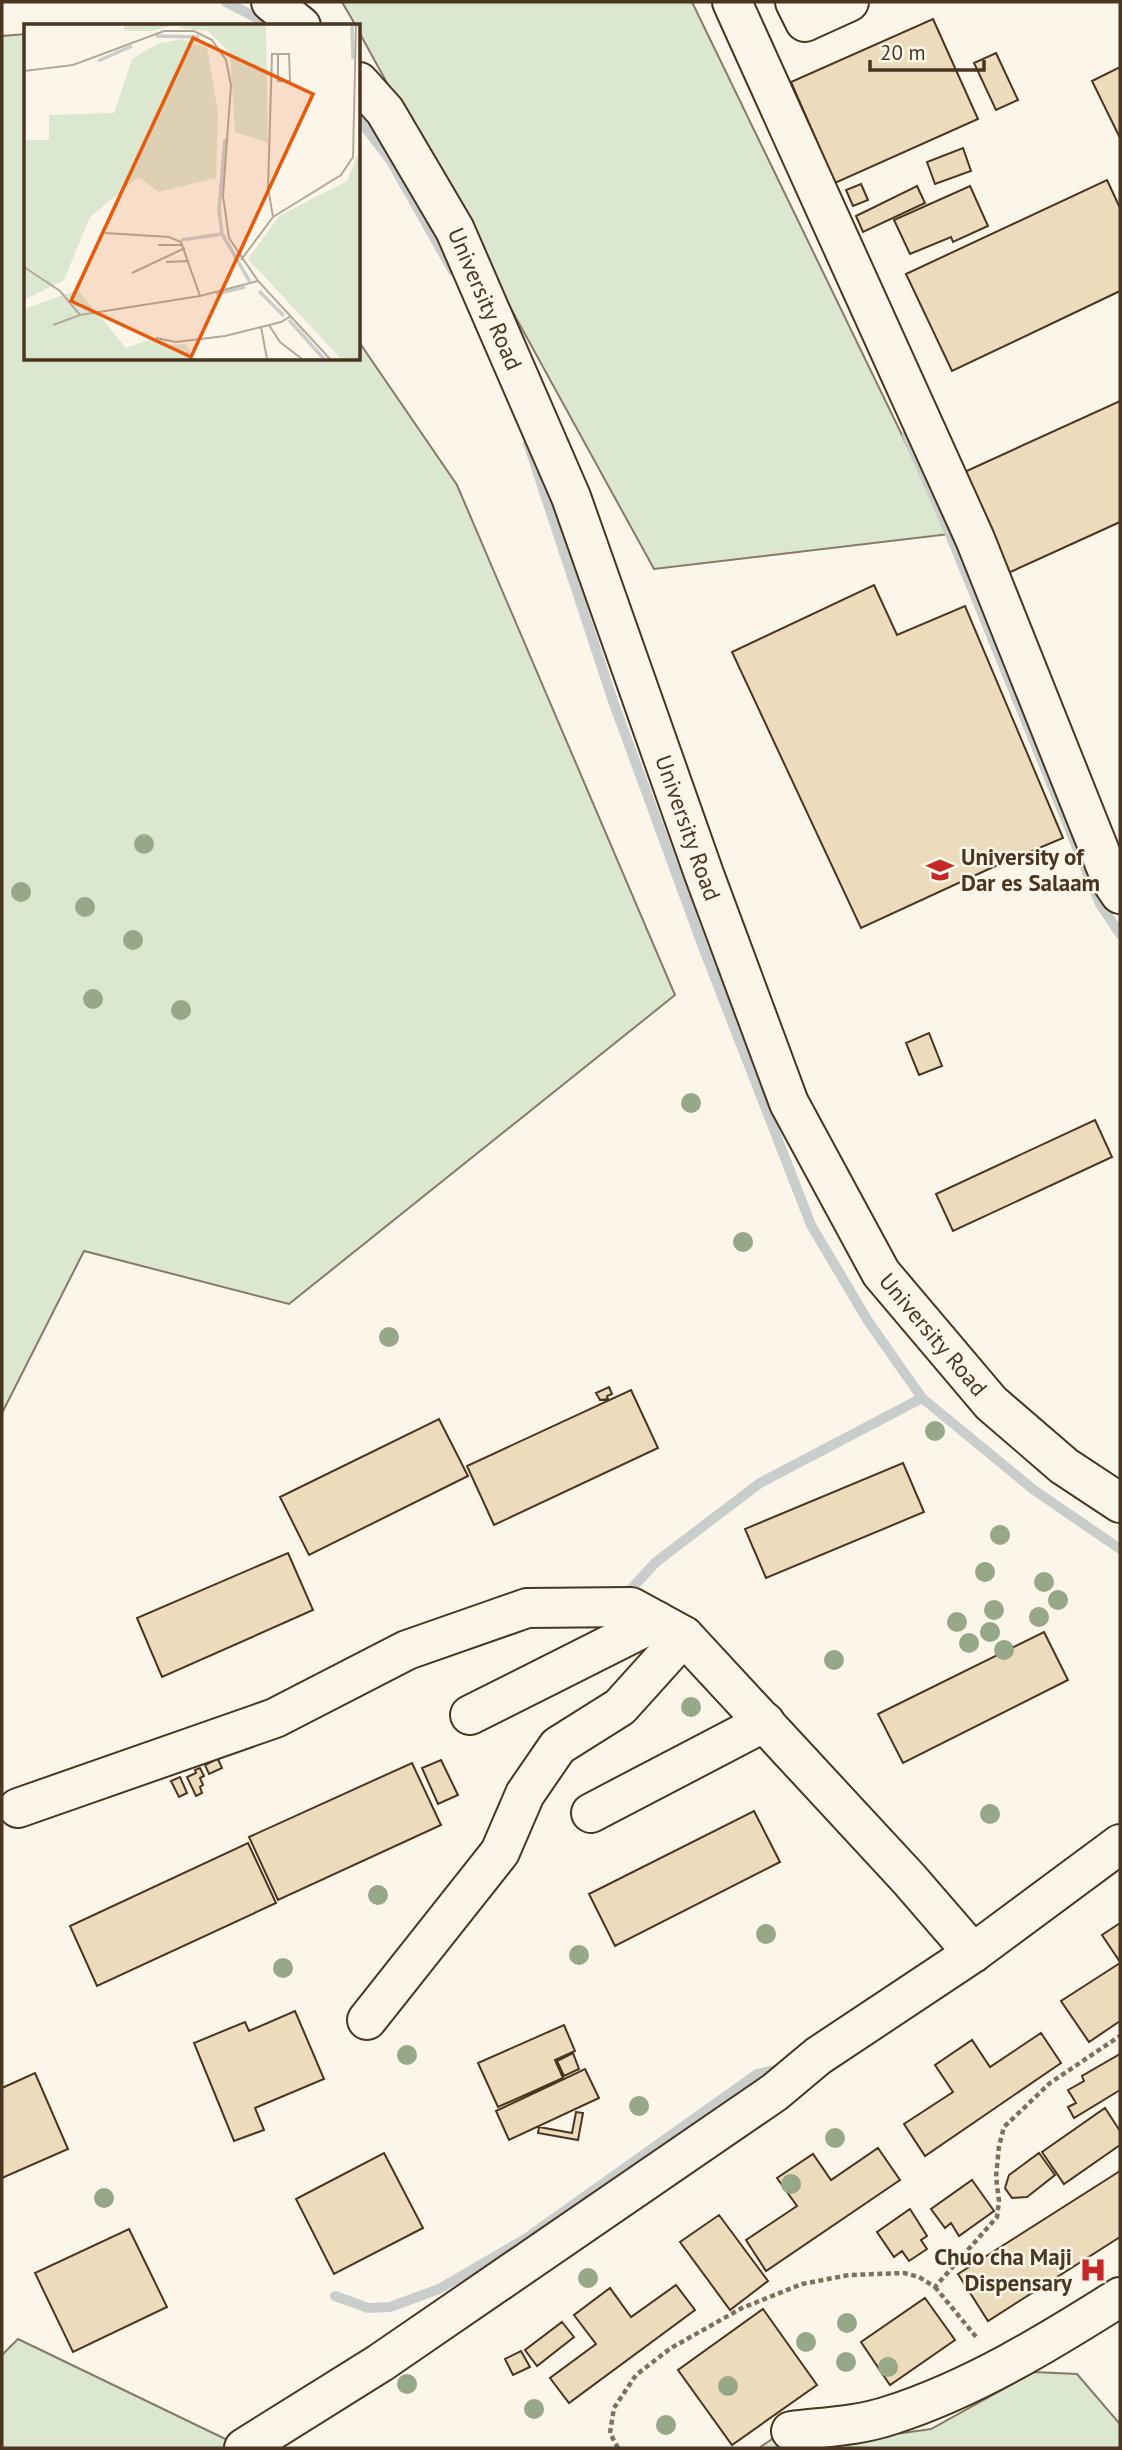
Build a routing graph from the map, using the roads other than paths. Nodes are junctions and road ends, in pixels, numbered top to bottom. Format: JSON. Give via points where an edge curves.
{"nodes":[{"id":1,"x":271,"y":2,"type":"edge"},
{"id":2,"x":732,"y":2,"type":"edge"},
{"id":3,"x":796,"y":2,"type":"edge"},
{"id":4,"x":849,"y":2,"type":"edge"},
{"id":5,"x":298,"y":24,"type":"edge"},
{"id":6,"x":360,"y":83,"type":"edge"},
{"id":7,"x":1120,"y":894,"type":"edge"},
{"id":8,"x":1120,"y":1503,"type":"edge"},
{"id":9,"x":671,"y":1629,"type":"junction"},
{"id":10,"x":470,"y":1715,"type":"dead end"},
{"id":11,"x":765,"y":1722,"type":"junction"},
{"id":12,"x":18,"y":1808,"type":"dead end"},
{"id":13,"x":591,"y":1813,"type":"dead end"},
{"id":14,"x":1120,"y":1844,"type":"edge"},
{"id":15,"x":972,"y":1953,"type":"junction"},
{"id":16,"x":367,"y":2020,"type":"dead end"},
{"id":17,"x":1120,"y":2297,"type":"edge"},
{"id":18,"x":790,"y":2431,"type":"dead end"},
{"id":19,"x":244,"y":2448,"type":"edge"}],
"edges":[{"from":1,"to":5,"type":"street"},
{"from":2,"to":7,"type":"street","via":[[975,539]]},
{"from":3,"to":4,"type":"street","via":[[805,22]]},
{"from":6,"to":8,"type":"street","name":"University Road","via":[[385,111],[455,230],[572,497],[789,1103],[881,1273],[991,1403],[1065,1466]]},
{"from":9,"to":10,"type":"street"},
{"from":9,"to":11,"type":"street"},
{"from":9,"to":12,"type":"street","via":[[631,1607],[527,1608],[407,1650],[275,1718]]},
{"from":9,"to":16,"type":"street","via":[[620,1707],[558,1746],[525,1794],[500,1852]]},
{"from":11,"to":13,"type":"street"},
{"from":11,"to":15,"type":"street"},
{"from":14,"to":15,"type":"street"},
{"from":15,"to":19,"type":"street","via":[[380,2363]]},
{"from":17,"to":18,"type":"street","via":[[990,2371],[902,2411],[849,2425]]}]}
